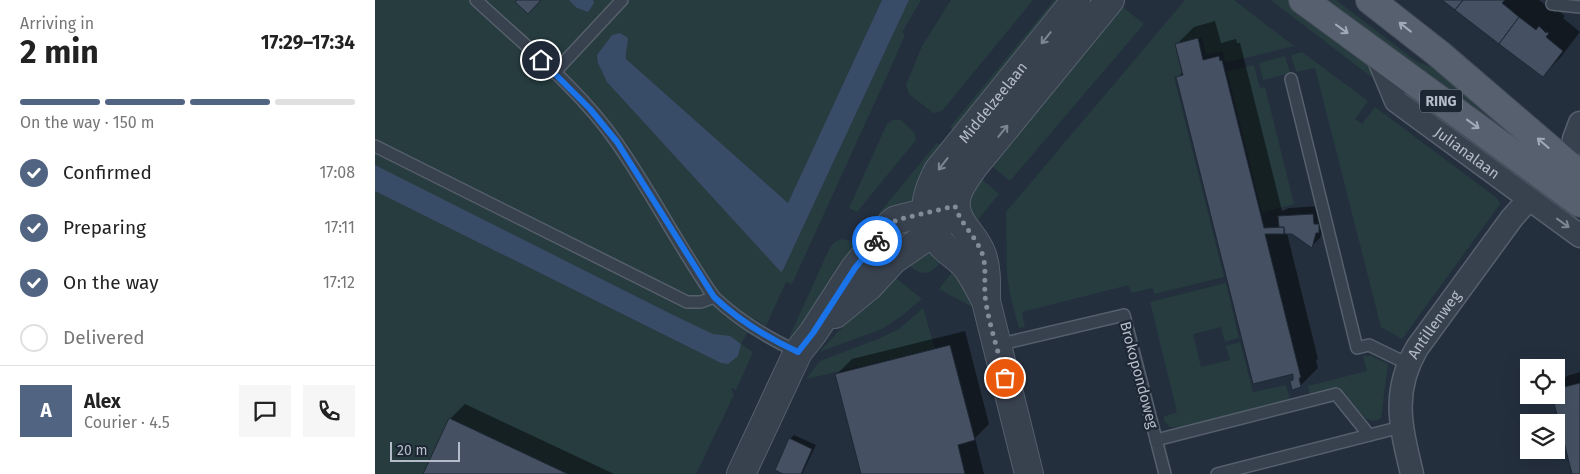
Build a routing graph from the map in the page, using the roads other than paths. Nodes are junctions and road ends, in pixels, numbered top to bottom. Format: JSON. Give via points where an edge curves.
{"nodes":[{"id":1,"x":476,"y":0,"type":"edge"},
{"id":2,"x":622,"y":0,"type":"edge"},
{"id":3,"x":1076,"y":0,"type":"edge"},
{"id":4,"x":1110,"y":0,"type":"edge"},
{"id":5,"x":1303,"y":0,"type":"edge"},
{"id":6,"x":1370,"y":0,"type":"edge"},
{"id":7,"x":1552,"y":4,"type":"dead end"},
{"id":8,"x":1580,"y":7,"type":"edge"},
{"id":9,"x":1376,"y":53,"type":"junction"},
{"id":10,"x":554,"y":73,"type":"junction"},
{"id":11,"x":1291,"y":79,"type":"dead end"},
{"id":12,"x":375,"y":146,"type":"edge"},
{"id":13,"x":1580,"y":175,"type":"edge"},
{"id":14,"x":1529,"y":199,"type":"junction"},
{"id":15,"x":1580,"y":203,"type":"edge"},
{"id":16,"x":956,"y":211,"type":"junction"},
{"id":17,"x":929,"y":222,"type":"junction"},
{"id":18,"x":1580,"y":236,"type":"edge"},
{"id":19,"x":714,"y":297,"type":"junction"},
{"id":20,"x":986,"y":301,"type":"junction"},
{"id":21,"x":806,"y":343,"type":"junction"},
{"id":22,"x":997,"y":345,"type":"junction"},
{"id":23,"x":1408,"y":364,"type":"junction"},
{"id":24,"x":1401,"y":427,"type":"junction"},
{"id":25,"x":1369,"y":435,"type":"junction"},
{"id":26,"x":1156,"y":440,"type":"junction"},
{"id":27,"x":741,"y":474,"type":"edge"},
{"id":28,"x":1029,"y":474,"type":"edge"},
{"id":29,"x":1165,"y":474,"type":"edge"},
{"id":30,"x":1217,"y":474,"type":"edge"},
{"id":31,"x":1412,"y":474,"type":"edge"}],
"edges":[{"from":1,"to":10,"type":"lane"},
{"from":2,"to":10,"type":"lane"},
{"from":3,"to":17,"type":"street","name":"Middelzeelaan","one_way":true,"via":[[938,171],[925,201]]},
{"from":16,"to":4,"type":"street","name":"Middelzeelaan","one_way":true,"via":[[959,186]]},
{"from":5,"to":9,"type":"main road","name":"Julianalaan","number":"RING","one_way":true},
{"from":13,"to":6,"type":"main road","number":"RING","one_way":true,"via":[[1439,54]]},
{"from":7,"to":8,"type":"lane"},
{"from":9,"to":14,"type":"street","name":"Julianalaan","via":[[1396,101]]},
{"from":9,"to":15,"type":"main road","name":"Julianalaan","number":"RING","one_way":true},
{"from":10,"to":19,"type":"lane","via":[[617,142]]},
{"from":11,"to":23,"type":"lane","via":[[1357,348],[1369,345]]},
{"from":12,"to":19,"type":"lane","via":[[687,302],[701,302]]},
{"from":14,"to":18,"type":"street","name":"Julianalaan","one_way":true},
{"from":14,"to":23,"type":"street","name":"Antillenweg","via":[[1500,234]]},
{"from":16,"to":17,"type":"street"},
{"from":16,"to":20,"type":"street","via":[[983,256]]},
{"from":17,"to":20,"type":"street","via":[[943,246],[965,265]]},
{"from":17,"to":21,"type":"street","via":[[903,217],[892,223],[855,268]]},
{"from":19,"to":21,"type":"lane","via":[[727,310],[773,341]]},
{"from":20,"to":22,"type":"street"},
{"from":21,"to":27,"type":"street"},
{"from":22,"to":26,"type":"lane","name":"Brokopondoweg","via":[[1124,315]]},
{"from":22,"to":28,"type":"street"},
{"from":23,"to":24,"type":"street","name":"Antillenweg","via":[[1401,393]]},
{"from":24,"to":25,"type":"lane"},
{"from":24,"to":31,"type":"street","name":"Antillenweg"},
{"from":25,"to":26,"type":"lane","via":[[1336,394]]},
{"from":25,"to":30,"type":"lane"},
{"from":26,"to":29,"type":"lane","name":"Brokopondoweg"}]}
